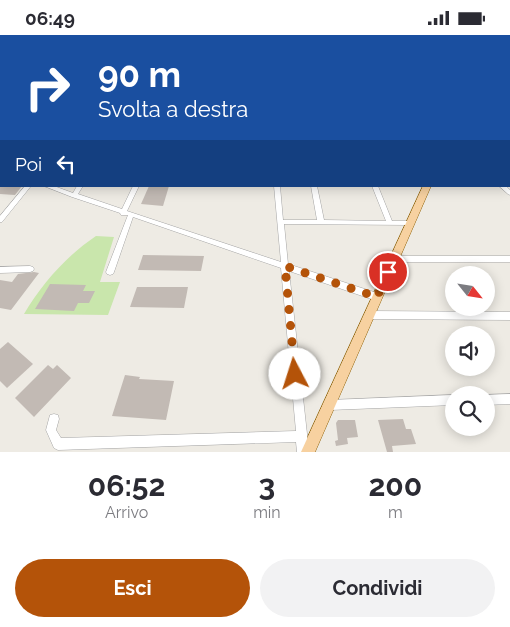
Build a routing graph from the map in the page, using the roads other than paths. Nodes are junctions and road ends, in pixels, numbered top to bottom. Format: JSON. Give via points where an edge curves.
{"nodes":[{"id":1,"x":27,"y":187,"type":"edge"},
{"id":2,"x":50,"y":187,"type":"edge"},
{"id":3,"x":79,"y":187,"type":"edge"},
{"id":4,"x":136,"y":187,"type":"edge"},
{"id":5,"x":278,"y":187,"type":"edge"},
{"id":6,"x":314,"y":187,"type":"edge"},
{"id":7,"x":375,"y":187,"type":"edge"},
{"id":8,"x":427,"y":187,"type":"edge"},
{"id":9,"x":74,"y":196,"type":"junction"},
{"id":10,"x":123,"y":213,"type":"junction"},
{"id":11,"x":131,"y":215,"type":"junction"},
{"id":12,"x":0,"y":220,"type":"edge"},
{"id":13,"x":281,"y":222,"type":"junction"},
{"id":14,"x":321,"y":222,"type":"junction"},
{"id":15,"x":390,"y":223,"type":"junction"},
{"id":16,"x":410,"y":223,"type":"junction"},
{"id":17,"x":393,"y":259,"type":"junction"},
{"id":18,"x":510,"y":259,"type":"edge"},
{"id":19,"x":285,"y":266,"type":"junction"},
{"id":20,"x":30,"y":269,"type":"dead end"},
{"id":21,"x":0,"y":271,"type":"edge"},
{"id":22,"x":110,"y":272,"type":"dead end"},
{"id":23,"x":377,"y":297,"type":"junction"},
{"id":24,"x":369,"y":315,"type":"junction"},
{"id":25,"x":510,"y":316,"type":"edge"},
{"id":26,"x":510,"y":399,"type":"edge"},
{"id":27,"x":445,"y":400,"type":"edge"},
{"id":28,"x":495,"y":400,"type":"edge"},
{"id":29,"x":330,"y":405,"type":"junction"},
{"id":30,"x":54,"y":419,"type":"dead end"},
{"id":31,"x":301,"y":436,"type":"junction"},
{"id":32,"x":302,"y":452,"type":"edge"},
{"id":33,"x":308,"y":452,"type":"edge"}],
"edges":[{"from":1,"to":12,"type":"street"},
{"from":2,"to":9,"type":"street"},
{"from":3,"to":9,"type":"street"},
{"from":4,"to":10,"type":"street"},
{"from":5,"to":13,"type":"street"},
{"from":6,"to":14,"type":"street"},
{"from":7,"to":15,"type":"street"},
{"from":8,"to":16,"type":"main road"},
{"from":9,"to":10,"type":"street"},
{"from":10,"to":11,"type":"street"},
{"from":11,"to":19,"type":"street"},
{"from":11,"to":22,"type":"street"},
{"from":13,"to":14,"type":"street"},
{"from":13,"to":19,"type":"street"},
{"from":14,"to":15,"type":"street"},
{"from":15,"to":16,"type":"street"},
{"from":16,"to":17,"type":"main road"},
{"from":17,"to":18,"type":"street"},
{"from":17,"to":23,"type":"main road"},
{"from":19,"to":23,"type":"street"},
{"from":19,"to":31,"type":"street"},
{"from":20,"to":21,"type":"street"},
{"from":23,"to":24,"type":"main road"},
{"from":24,"to":25,"type":"street"},
{"from":24,"to":29,"type":"main road"},
{"from":26,"to":28,"type":"street"},
{"from":27,"to":29,"type":"street"},
{"from":29,"to":33,"type":"main road"},
{"from":30,"to":31,"type":"street","via":[[51,430],[58,444]]},
{"from":31,"to":32,"type":"street"}]}
